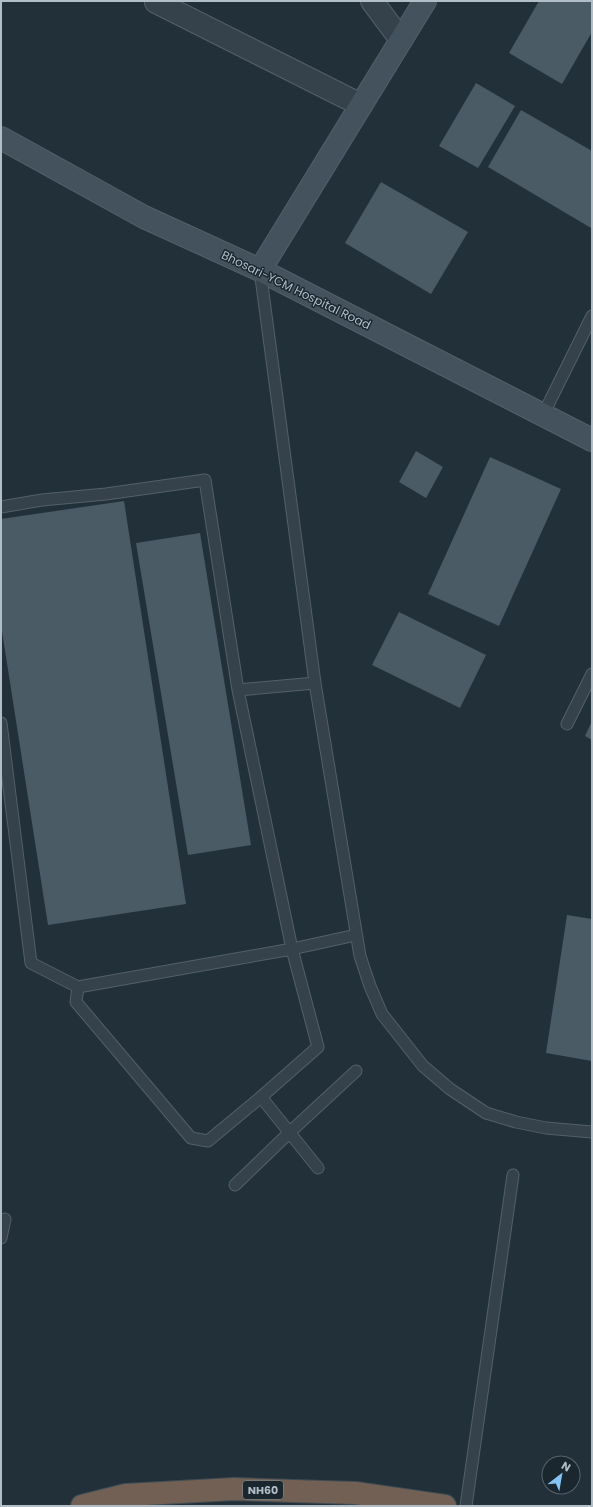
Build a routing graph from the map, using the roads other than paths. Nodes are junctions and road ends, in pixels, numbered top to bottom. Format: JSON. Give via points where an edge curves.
{"nodes":[{"id":1,"x":372,"y":1,"type":"edge"},
{"id":2,"x":425,"y":1,"type":"edge"},
{"id":3,"x":156,"y":2,"type":"dead end"},
{"id":4,"x":401,"y":40,"type":"junction"},
{"id":5,"x":361,"y":105,"type":"junction"},
{"id":6,"x":1,"y":138,"type":"edge"},
{"id":7,"x":260,"y":270,"type":"junction"},
{"id":8,"x":592,"y":316,"type":"edge"},
{"id":9,"x":543,"y":415,"type":"junction"},
{"id":10,"x":592,"y":440,"type":"edge"},
{"id":11,"x":1,"y":507,"type":"edge"},
{"id":12,"x":592,"y":674,"type":"edge"},
{"id":13,"x":315,"y":683,"type":"junction"},
{"id":14,"x":238,"y":690,"type":"junction"},
{"id":15,"x":1,"y":723,"type":"edge"},
{"id":16,"x":568,"y":724,"type":"dead end"},
{"id":17,"x":356,"y":935,"type":"junction"},
{"id":18,"x":292,"y":949,"type":"junction"},
{"id":19,"x":78,"y":987,"type":"junction"},
{"id":20,"x":356,"y":1072,"type":"dead end"},
{"id":21,"x":262,"y":1097,"type":"junction"},
{"id":22,"x":290,"y":1132,"type":"junction"},
{"id":23,"x":592,"y":1132,"type":"edge"},
{"id":24,"x":318,"y":1168,"type":"dead end"},
{"id":25,"x":513,"y":1175,"type":"dead end"},
{"id":26,"x":235,"y":1185,"type":"dead end"},
{"id":27,"x":5,"y":1219,"type":"dead end"},
{"id":28,"x":1,"y":1238,"type":"edge"},
{"id":29,"x":82,"y":1506,"type":"edge"},
{"id":30,"x":445,"y":1506,"type":"edge"},
{"id":31,"x":466,"y":1506,"type":"edge"}],
"edges":[{"from":1,"to":4,"type":"street"},
{"from":2,"to":4,"type":"street"},
{"from":3,"to":5,"type":"street"},
{"from":4,"to":5,"type":"street"},
{"from":5,"to":7,"type":"street"},
{"from":6,"to":7,"type":"street","name":"Bhosari-YCM Hospital Road","via":[[144,217]]},
{"from":7,"to":9,"type":"street","name":"Bhosari-YCM Hospital Road"},
{"from":7,"to":13,"type":"lane"},
{"from":8,"to":9,"type":"lane"},
{"from":9,"to":10,"type":"street","name":"Bhosari-YCM Hospital Road"},
{"from":11,"to":14,"type":"lane","via":[[205,480]]},
{"from":12,"to":16,"type":"lane"},
{"from":13,"to":14,"type":"lane"},
{"from":13,"to":17,"type":"lane"},
{"from":14,"to":18,"type":"lane"},
{"from":15,"to":19,"type":"lane","via":[[31,963]]},
{"from":17,"to":18,"type":"lane"},
{"from":17,"to":23,"type":"lane","via":[[360,956],[382,1014],[422,1066],[486,1113],[546,1128]]},
{"from":18,"to":19,"type":"lane"},
{"from":18,"to":21,"type":"lane","via":[[318,1047]]},
{"from":19,"to":21,"type":"lane","via":[[76,1002],[191,1138],[208,1141]]},
{"from":20,"to":22,"type":"lane"},
{"from":21,"to":22,"type":"lane"},
{"from":22,"to":24,"type":"lane"},
{"from":22,"to":26,"type":"lane"},
{"from":25,"to":31,"type":"lane"},
{"from":27,"to":28,"type":"lane"},
{"from":29,"to":30,"type":"highway","number":"NH60","via":[[126,1495],[234,1489],[355,1493]]}]}
